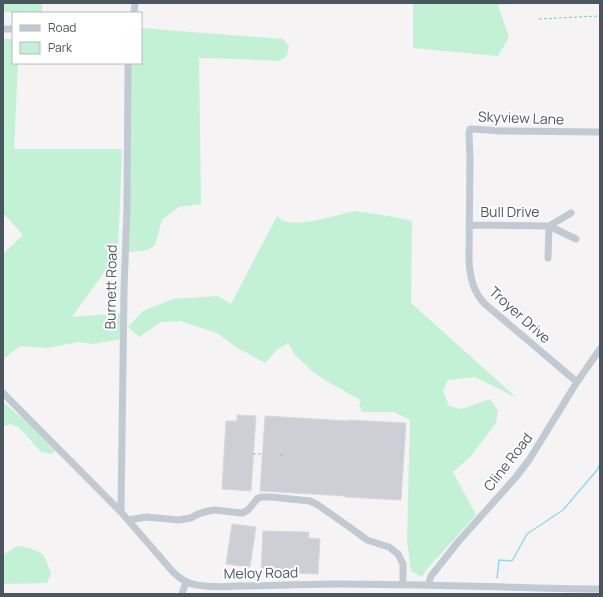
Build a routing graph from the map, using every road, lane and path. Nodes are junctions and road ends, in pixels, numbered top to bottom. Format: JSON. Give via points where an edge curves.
{"nodes":[{"id":1,"x":600,"y":16,"type":"edge"},
{"id":2,"x":539,"y":20,"type":"dead end"},
{"id":3,"x":128,"y":64,"type":"edge"},
{"id":4,"x":600,"y":132,"type":"edge"},
{"id":5,"x":470,"y":158,"type":"joint"},
{"id":6,"x":571,"y":213,"type":"dead end"},
{"id":7,"x":470,"y":225,"type":"junction"},
{"id":8,"x":549,"y":226,"type":"junction"},
{"id":9,"x":576,"y":239,"type":"dead end"},
{"id":10,"x":548,"y":258,"type":"dead end"},
{"id":11,"x":600,"y":349,"type":"edge"},
{"id":12,"x":577,"y":382,"type":"junction"},
{"id":13,"x":3,"y":393,"type":"edge"},
{"id":14,"x":253,"y":454,"type":"dead end"},
{"id":15,"x":262,"y":454,"type":"dead end"},
{"id":16,"x":280,"y":455,"type":"dead end"},
{"id":17,"x":284,"y":455,"type":"dead end"},
{"id":18,"x":121,"y":512,"type":"junction"},
{"id":19,"x":128,"y":520,"type":"junction"},
{"id":20,"x":186,"y":582,"type":"junction"},
{"id":21,"x":403,"y":585,"type":"junction"},
{"id":22,"x":428,"y":585,"type":"junction"},
{"id":23,"x":600,"y":589,"type":"edge"},
{"id":24,"x":182,"y":594,"type":"edge"}],
"edges":[{"from":1,"to":2,"type":"path"},
{"from":3,"to":18,"type":"street","name":"Burnett Road"},
{"from":4,"to":5,"type":"street","name":"Skyview Lane","via":[[501,131],[473,128],[469,133]]},
{"from":5,"to":7,"type":"street","name":"Troyer Drive"},
{"from":6,"to":8,"type":"street"},
{"from":7,"to":8,"type":"street","name":"Bull Drive"},
{"from":7,"to":12,"type":"street","name":"Troyer Drive","via":[[470,273],[481,300]]},
{"from":8,"to":9,"type":"street"},
{"from":8,"to":10,"type":"street"},
{"from":11,"to":12,"type":"street","name":"Cline Road"},
{"from":12,"to":22,"type":"street","name":"Cline Road","via":[[529,460],[458,542],[431,576]]},
{"from":13,"to":18,"type":"street","name":"Meloy Road"},
{"from":14,"to":15,"type":"path"},
{"from":16,"to":17,"type":"path"},
{"from":18,"to":19,"type":"street","name":"Meloy Road"},
{"from":19,"to":20,"type":"street","name":"Meloy Road","via":[[173,572]]},
{"from":19,"to":21,"type":"street","via":[[146,517],[179,520],[214,510],[242,513],[260,497],[310,501],[367,540],[389,547],[398,554],[403,564]]},
{"from":20,"to":21,"type":"street","name":"Meloy Road","via":[[195,585],[226,586]]},
{"from":20,"to":24,"type":"street"},
{"from":21,"to":22,"type":"street","name":"Meloy Road"},
{"from":22,"to":23,"type":"street","name":"Meloy Road"}]}
